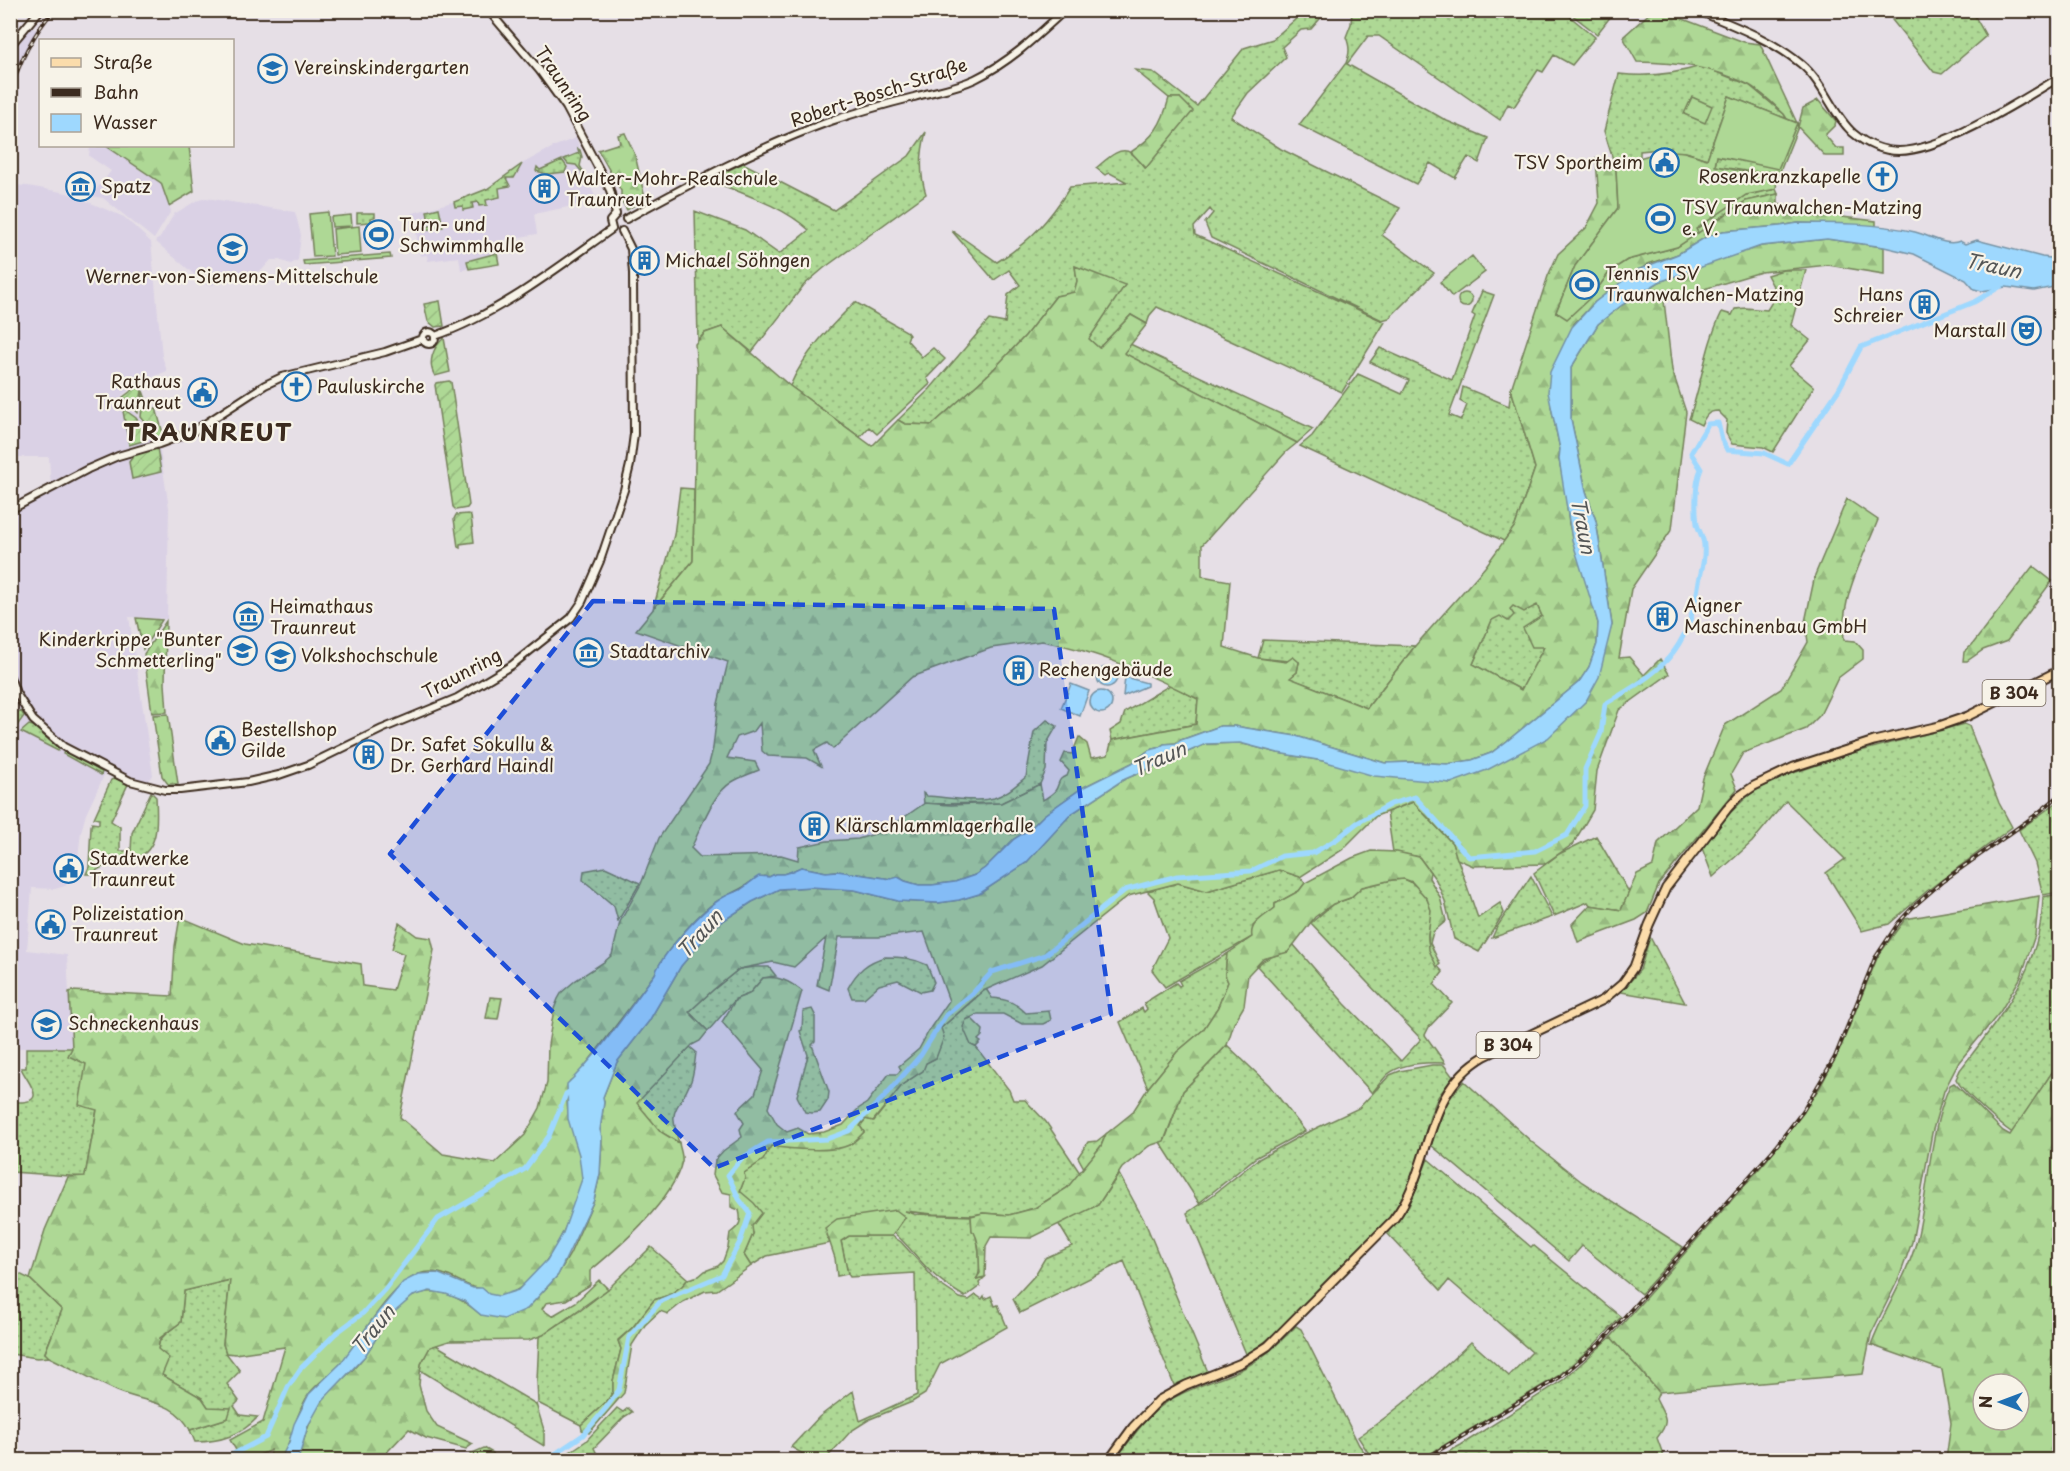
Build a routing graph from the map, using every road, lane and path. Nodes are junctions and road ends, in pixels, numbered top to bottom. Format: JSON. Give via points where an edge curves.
{"nodes":[{"id":1,"x":40,"y":10,"type":"edge"},
{"id":2,"x":488,"y":10,"type":"edge"},
{"id":3,"x":1065,"y":10,"type":"edge"},
{"id":4,"x":1696,"y":10,"type":"edge"},
{"id":5,"x":10,"y":46,"type":"edge"},
{"id":6,"x":2060,"y":76,"type":"edge"},
{"id":7,"x":616,"y":214,"type":"junction"},
{"id":8,"x":626,"y":219,"type":"junction"},
{"id":9,"x":612,"y":230,"type":"junction"},
{"id":10,"x":622,"y":231,"type":"junction"},
{"id":11,"x":10,"y":510,"type":"edge"},
{"id":12,"x":2060,"y":670,"type":"edge"},
{"id":13,"x":10,"y":677,"type":"edge"},
{"id":14,"x":1109,"y":1461,"type":"edge"}],
"edges":[{"from":1,"to":5,"type":"main road"},
{"from":2,"to":7,"type":"main road","name":"Traunring","via":[[566,107],[610,190]]},
{"from":3,"to":8,"type":"main road","name":"Robert-Bosch-Straße","via":[[1021,50],[974,80],[873,108],[787,138],[704,176]]},
{"from":4,"to":6,"type":"main road","via":[[1793,57],[1813,77],[1851,131],[1868,144],[1887,150],[1907,151],[1936,143]]},
{"from":7,"to":8,"type":"main road"},
{"from":7,"to":9,"type":"main road","via":[[609,221]]},
{"from":8,"to":10,"type":"main road","via":[[627,226]]},
{"from":9,"to":10,"type":"main road"},
{"from":9,"to":11,"type":"main road","via":[[503,303],[452,329],[435,336],[426,332],[422,339],[385,352],[289,375],[265,385],[194,431],[88,469]]},
{"from":10,"to":13,"type":"main road","name":"Traunring","via":[[631,249],[633,273],[634,434],[627,479],[582,602],[567,623],[512,665],[457,698],[308,765],[248,782],[170,790],[130,781],[64,747],[33,720]]},
{"from":12,"to":14,"type":"main road","number":"B 304","via":[[1968,716],[1794,767],[1763,780],[1738,797],[1666,888],[1634,967],[1622,984],[1604,999],[1485,1056],[1468,1068],[1439,1105],[1416,1179],[1393,1220],[1268,1346],[1241,1364],[1186,1385],[1160,1400],[1145,1413]]}]}
